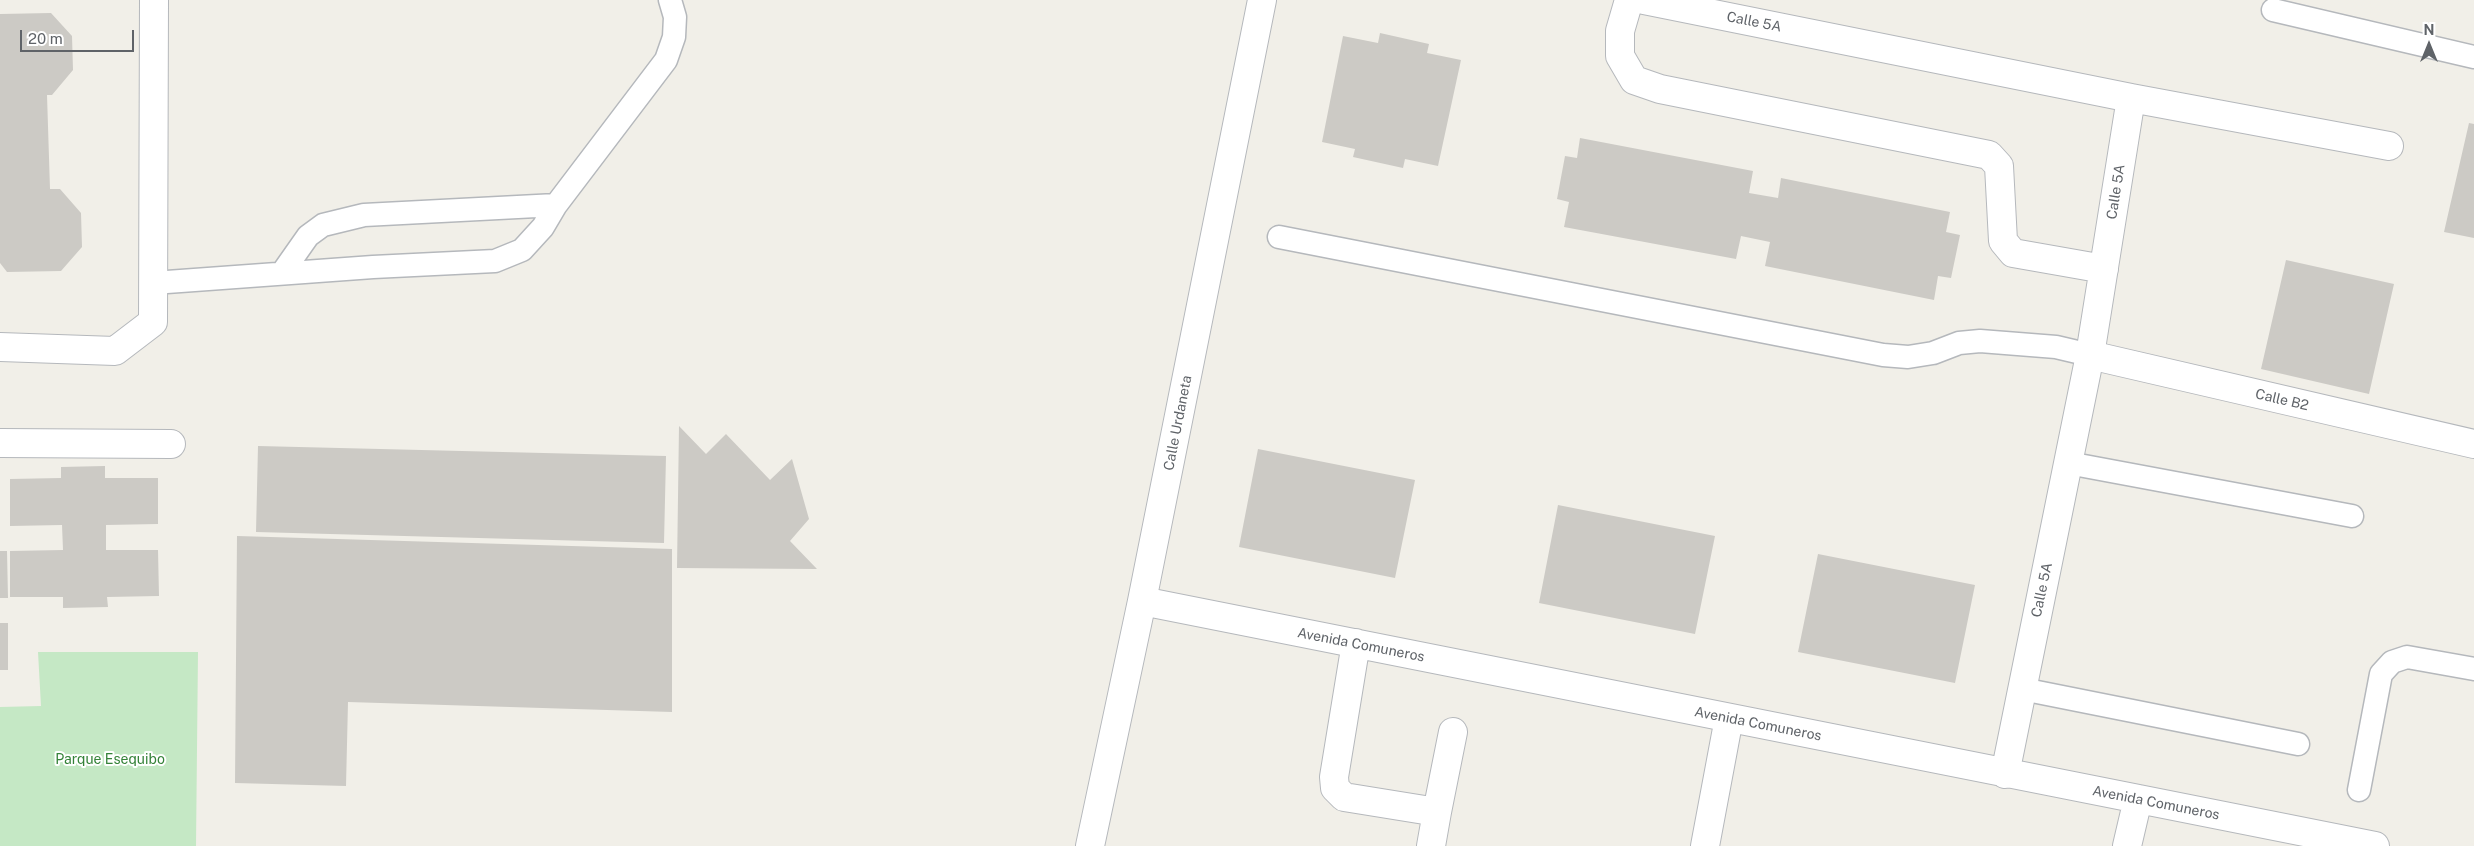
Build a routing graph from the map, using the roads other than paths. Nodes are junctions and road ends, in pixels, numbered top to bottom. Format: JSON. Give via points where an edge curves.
{"nodes":[{"id":1,"x":154,"y":0,"type":"edge"},
{"id":2,"x":670,"y":0,"type":"edge"},
{"id":3,"x":1262,"y":0,"type":"edge"},
{"id":4,"x":1630,"y":0,"type":"edge"},
{"id":5,"x":1644,"y":0,"type":"edge"},
{"id":6,"x":2273,"y":10,"type":"dead end"},
{"id":7,"x":2474,"y":57,"type":"edge"},
{"id":8,"x":2131,"y":98,"type":"junction"},
{"id":9,"x":2389,"y":146,"type":"dead end"},
{"id":10,"x":556,"y":205,"type":"junction"},
{"id":11,"x":1278,"y":237,"type":"dead end"},
{"id":12,"x":2104,"y":269,"type":"junction"},
{"id":13,"x":282,"y":273,"type":"junction"},
{"id":14,"x":153,"y":283,"type":"junction"},
{"id":15,"x":0,"y":347,"type":"edge"},
{"id":16,"x":2090,"y":355,"type":"junction"},
{"id":17,"x":0,"y":443,"type":"edge"},
{"id":18,"x":171,"y":444,"type":"dead end"},
{"id":19,"x":2474,"y":444,"type":"edge"},
{"id":20,"x":2068,"y":462,"type":"junction"},
{"id":21,"x":2352,"y":516,"type":"dead end"},
{"id":22,"x":1142,"y":601,"type":"junction"},
{"id":23,"x":1356,"y":644,"type":"junction"},
{"id":24,"x":2474,"y":669,"type":"edge"},
{"id":25,"x":2022,"y":689,"type":"junction"},
{"id":26,"x":1729,"y":718,"type":"junction"},
{"id":27,"x":1454,"y":732,"type":"dead end"},
{"id":28,"x":2298,"y":744,"type":"dead end"},
{"id":29,"x":2005,"y":774,"type":"junction"},
{"id":30,"x":2359,"y":790,"type":"dead end"},
{"id":31,"x":2138,"y":799,"type":"junction"},
{"id":32,"x":1437,"y":812,"type":"junction"},
{"id":33,"x":1090,"y":846,"type":"edge"},
{"id":34,"x":1431,"y":846,"type":"edge"},
{"id":35,"x":1705,"y":846,"type":"edge"},
{"id":36,"x":2127,"y":846,"type":"edge"},
{"id":37,"x":2375,"y":846,"type":"edge"}],
"edges":[{"from":1,"to":14,"type":"street"},
{"from":2,"to":10,"type":"lane","via":[[675,18],[674,37],[666,60]]},
{"from":3,"to":22,"type":"street","name":"Calle Urdaneta"},
{"from":4,"to":12,"type":"street","via":[[1620,31],[1620,56],[1634,80],[1660,89],[1990,155],[1999,166],[2003,241],[2013,253]]},
{"from":5,"to":8,"type":"street","name":"Calle 5A"},
{"from":6,"to":7,"type":"lane"},
{"from":8,"to":9,"type":"street"},
{"from":8,"to":12,"type":"street","name":"Calle 5A"},
{"from":10,"to":13,"type":"lane","via":[[364,215],[323,225],[308,236]]},
{"from":10,"to":13,"type":"lane","via":[[543,227],[522,250],[495,261]]},
{"from":11,"to":16,"type":"lane","via":[[1883,355],[1933,354],[1959,343],[1980,341],[2056,347]]},
{"from":12,"to":16,"type":"street","name":"Calle 5A"},
{"from":13,"to":14,"type":"lane"},
{"from":14,"to":15,"type":"street","via":[[153,322],[115,351]]},
{"from":16,"to":19,"type":"street","name":"Calle B2"},
{"from":16,"to":20,"type":"street","name":"Calle 5A"},
{"from":17,"to":18,"type":"street"},
{"from":20,"to":21,"type":"lane"},
{"from":20,"to":25,"type":"street","name":"Calle 5A"},
{"from":22,"to":23,"type":"street","name":"Avenida Comuneros"},
{"from":22,"to":33,"type":"street","name":"Calle Urdaneta"},
{"from":23,"to":26,"type":"street","name":"Avenida Comuneros"},
{"from":23,"to":32,"type":"street","via":[[1334,777],[1335,788],[1344,797]]},
{"from":24,"to":30,"type":"lane","via":[[2407,657],[2392,662],[2381,674]]},
{"from":25,"to":28,"type":"lane"},
{"from":25,"to":29,"type":"street","name":"Calle 5A"},
{"from":26,"to":29,"type":"street","name":"Avenida Comuneros"},
{"from":26,"to":35,"type":"street"},
{"from":27,"to":32,"type":"street"},
{"from":29,"to":31,"type":"street","name":"Avenida Comuneros"},
{"from":31,"to":36,"type":"street"},
{"from":31,"to":37,"type":"street","name":"Avenida Comuneros"},
{"from":32,"to":34,"type":"street"}]}
